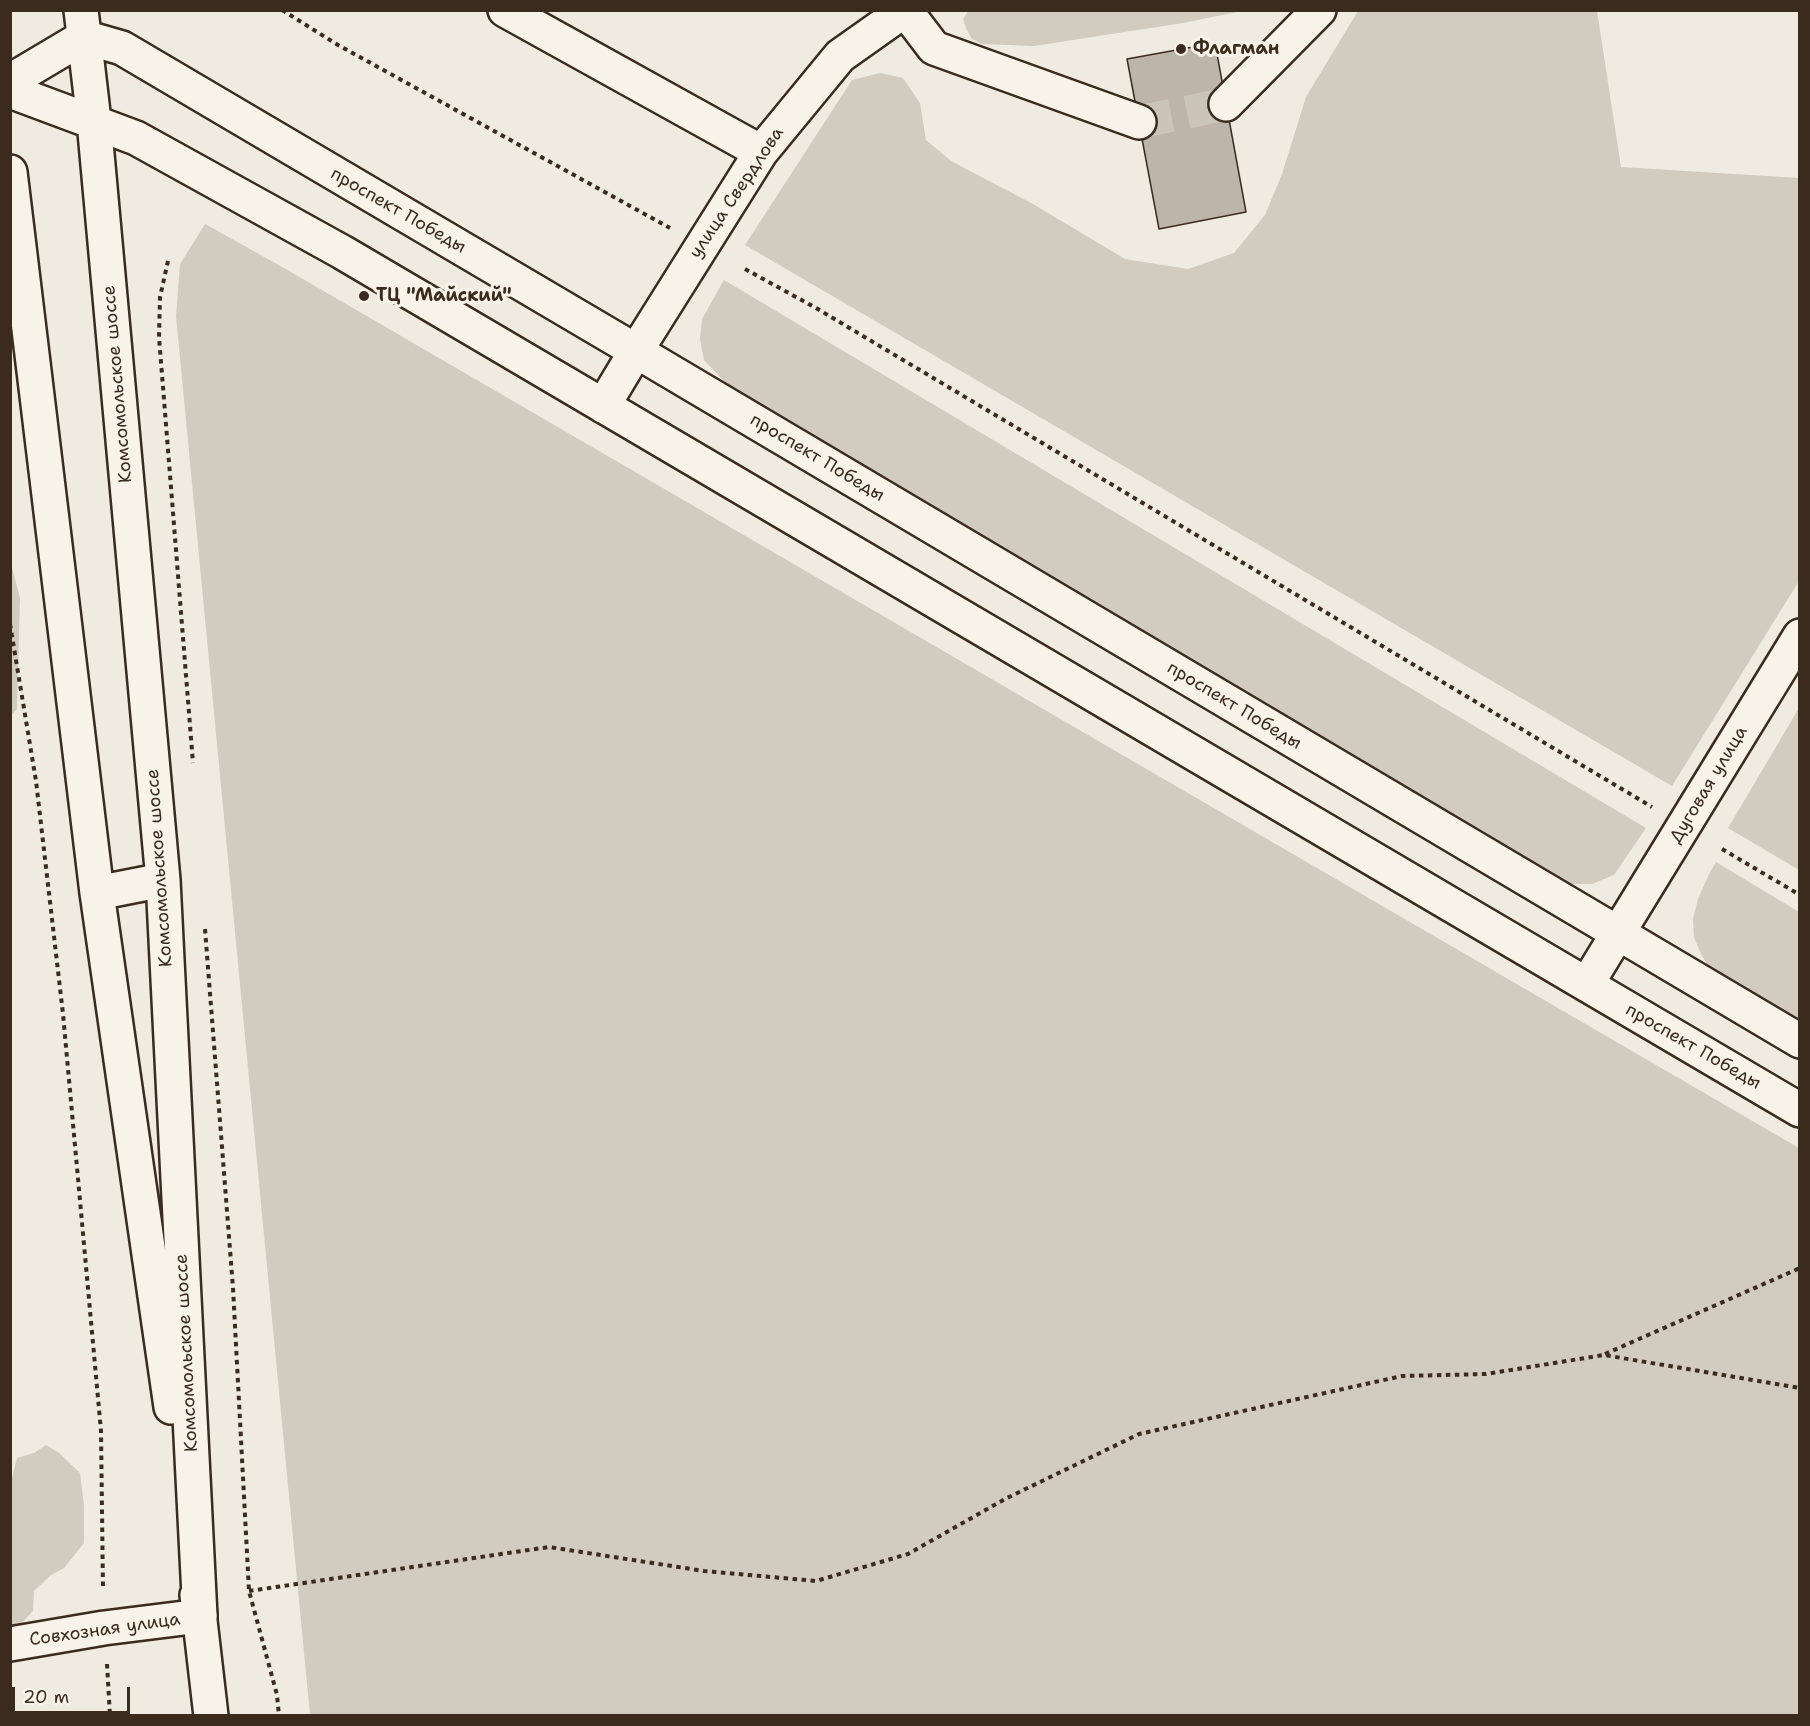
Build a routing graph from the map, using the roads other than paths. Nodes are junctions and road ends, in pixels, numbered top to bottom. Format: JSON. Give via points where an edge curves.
{"nodes":[{"id":1,"x":505,"y":10,"type":"edge"},
{"id":2,"x":905,"y":10,"type":"edge"},
{"id":3,"x":1319,"y":10,"type":"edge"},
{"id":4,"x":82,"y":24,"type":"edge"},
{"id":5,"x":10,"y":81,"type":"edge"},
{"id":6,"x":10,"y":91,"type":"edge"},
{"id":7,"x":1226,"y":104,"type":"tunnel mouth"},
{"id":8,"x":94,"y":121,"type":"junction"},
{"id":9,"x":1140,"y":122,"type":"tunnel mouth"},
{"id":10,"x":761,"y":152,"type":"junction"},
{"id":11,"x":10,"y":172,"type":"edge"},
{"id":12,"x":636,"y":351,"type":"junction"},
{"id":13,"x":603,"y":406,"type":"junction"},
{"id":14,"x":1800,"y":636,"type":"edge"},
{"id":15,"x":163,"y":880,"type":"junction"},
{"id":16,"x":97,"y":893,"type":"junction"},
{"id":17,"x":1618,"y":933,"type":"junction"},
{"id":18,"x":1587,"y":984,"type":"junction"},
{"id":19,"x":1800,"y":1041,"type":"edge"},
{"id":20,"x":1800,"y":1110,"type":"edge"},
{"id":21,"x":200,"y":1616,"type":"junction"},
{"id":22,"x":10,"y":1644,"type":"edge"},
{"id":23,"x":211,"y":1716,"type":"edge"}],
"edges":[{"from":1,"to":10,"type":"main road"},
{"from":2,"to":9,"type":"main road","via":[[934,48]]},
{"from":2,"to":10,"type":"main road","name":"улица Свердлова","via":[[840,56]]},
{"from":3,"to":7,"type":"main road"},
{"from":4,"to":5,"type":"main road"},
{"from":4,"to":8,"type":"main road","name":"Комсомольское шоссе"},
{"from":4,"to":12,"type":"main road","name":"проспект Победы"},
{"from":6,"to":8,"type":"main road"},
{"from":8,"to":13,"type":"main road","name":"проспект Победы","via":[[136,138],[333,248]]},
{"from":8,"to":15,"type":"main road","name":"Комсомольское шоссе"},
{"from":10,"to":12,"type":"main road","name":"улица Свердлова"},
{"from":11,"to":16,"type":"main road","name":"Комсомольское шоссе"},
{"from":12,"to":13,"type":"main road","name":"улица Свердлова"},
{"from":12,"to":17,"type":"main road","name":"проспект Победы"},
{"from":13,"to":18,"type":"main road","name":"проспект Победы"},
{"from":14,"to":17,"type":"main road","name":"Дуговая улица"},
{"from":15,"to":16,"type":"main road"},
{"from":15,"to":21,"type":"main road","name":"Комсомольское шоссе"},
{"from":16,"to":21,"type":"main road","name":"Комсомольское шоссе"},
{"from":17,"to":18,"type":"main road"},
{"from":17,"to":19,"type":"main road","name":"проспект Победы"},
{"from":18,"to":20,"type":"main road","name":"проспект Победы"},
{"from":21,"to":22,"type":"main road","name":"Совхозная улица"},
{"from":21,"to":23,"type":"main road","name":"Комсомольское шоссе"}]}
